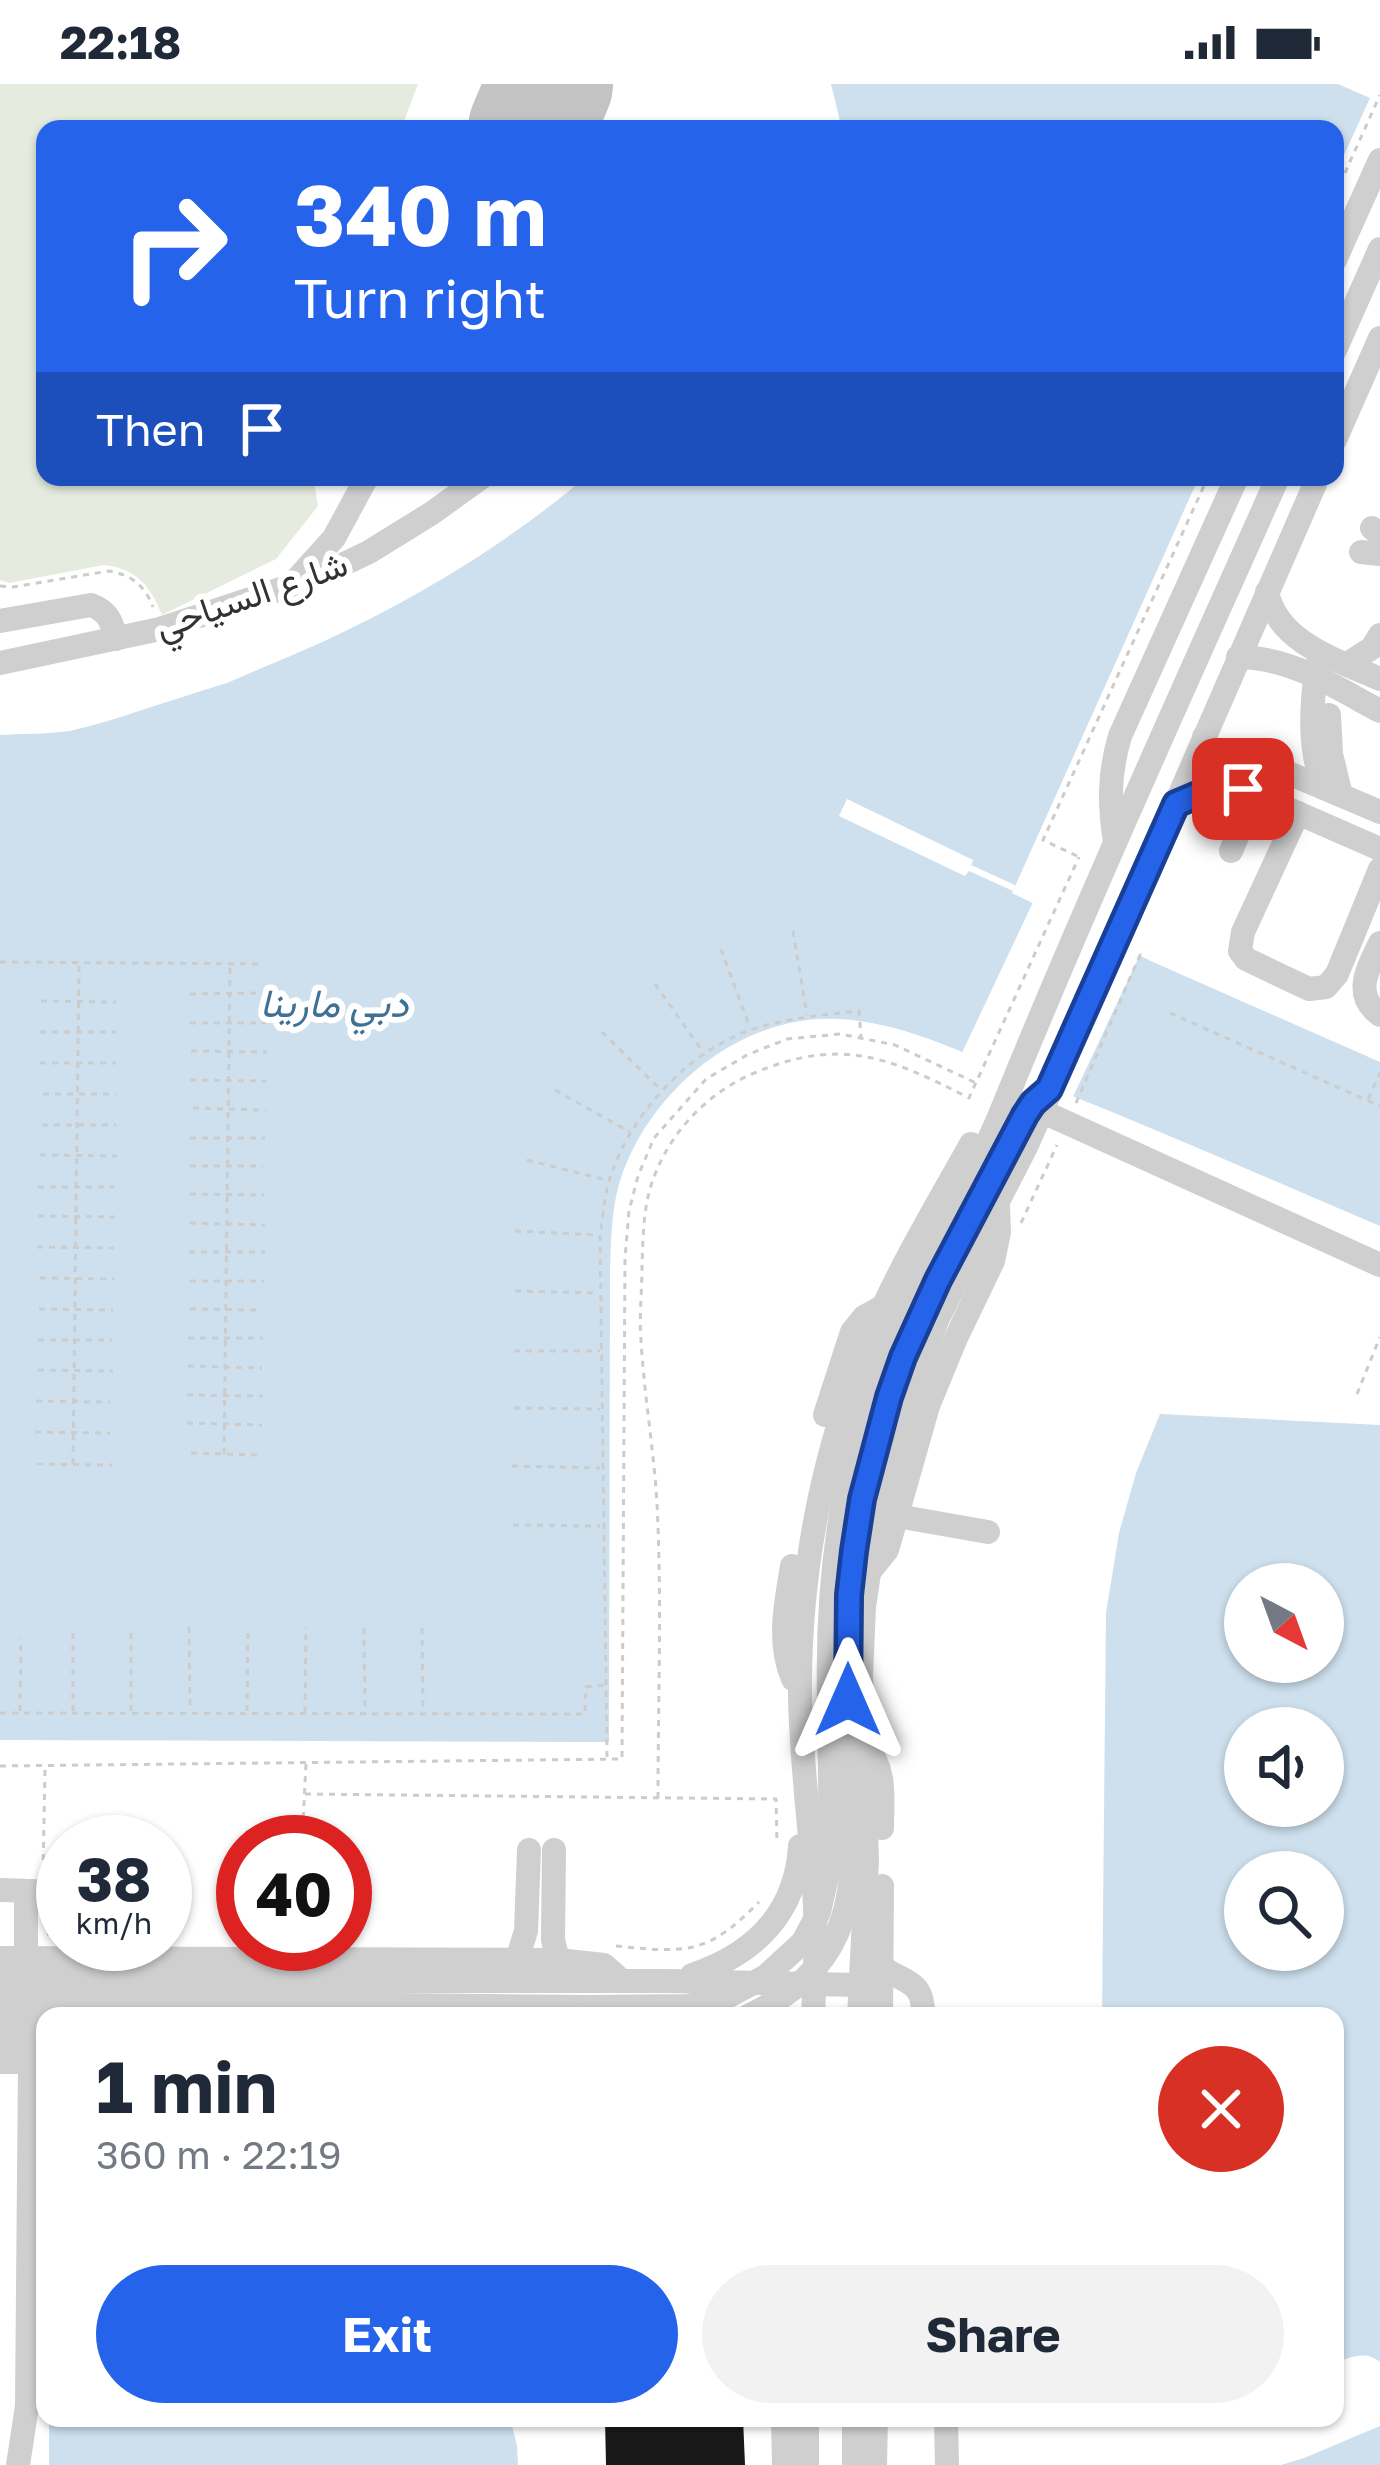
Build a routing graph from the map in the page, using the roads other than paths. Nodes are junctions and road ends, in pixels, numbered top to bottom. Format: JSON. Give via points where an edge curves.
{"nodes":[{"id":1,"x":1380,"y":160,"type":"edge"},
{"id":2,"x":1344,"y":240,"type":"edge"},
{"id":3,"x":1380,"y":249,"type":"edge"},
{"id":4,"x":1344,"y":330,"type":"edge"},
{"id":5,"x":1380,"y":338,"type":"edge"},
{"id":6,"x":1344,"y":420,"type":"edge"},
{"id":7,"x":362,"y":486,"type":"edge"},
{"id":8,"x":470,"y":486,"type":"edge"},
{"id":9,"x":1233,"y":486,"type":"edge"},
{"id":10,"x":1274,"y":486,"type":"edge"},
{"id":11,"x":1314,"y":486,"type":"edge"},
{"id":12,"x":290,"y":586,"type":"junction"},
{"id":13,"x":1268,"y":592,"type":"junction"},
{"id":14,"x":0,"y":621,"type":"edge"},
{"id":15,"x":1380,"y":637,"type":"edge"},
{"id":16,"x":116,"y":639,"type":"junction"},
{"id":17,"x":1238,"y":657,"type":"junction"},
{"id":18,"x":1333,"y":658,"type":"junction"},
{"id":19,"x":0,"y":663,"type":"edge"},
{"id":20,"x":1380,"y":679,"type":"edge"},
{"id":21,"x":1322,"y":681,"type":"junction"},
{"id":22,"x":1380,"y":711,"type":"edge"},
{"id":23,"x":1204,"y":737,"type":"junction"},
{"id":24,"x":1265,"y":764,"type":"dead end"},
{"id":25,"x":1249,"y":792,"type":"junction"},
{"id":26,"x":1332,"y":792,"type":"junction"},
{"id":27,"x":1176,"y":804,"type":"junction"},
{"id":28,"x":1380,"y":812,"type":"edge"},
{"id":29,"x":1298,"y":814,"type":"junction"},
{"id":30,"x":1115,"y":842,"type":"junction"},
{"id":31,"x":1380,"y":849,"type":"edge"},
{"id":32,"x":1232,"y":851,"type":"dead end"},
{"id":33,"x":1380,"y":869,"type":"edge"},
{"id":34,"x":1380,"y":943,"type":"edge"},
{"id":35,"x":1380,"y":1015,"type":"edge"},
{"id":36,"x":1014,"y":1077,"type":"junction"},
{"id":37,"x":1045,"y":1100,"type":"junction"},
{"id":38,"x":998,"y":1204,"type":"junction"},
{"id":39,"x":1380,"y":1265,"type":"edge"},
{"id":40,"x":897,"y":1516,"type":"junction"},
{"id":41,"x":988,"y":1532,"type":"dead end"},
{"id":42,"x":868,"y":1573,"type":"junction"},
{"id":43,"x":838,"y":1699,"type":"junction"},
{"id":44,"x":863,"y":1745,"type":"junction"},
{"id":45,"x":808,"y":1815,"type":"junction"},
{"id":46,"x":0,"y":1890,"type":"edge"},
{"id":47,"x":36,"y":1892,"type":"edge"},
{"id":48,"x":910,"y":1892,"type":"dead end"},
{"id":49,"x":882,"y":1894,"type":"junction"},
{"id":50,"x":36,"y":1909,"type":"edge"},
{"id":51,"x":372,"y":1953,"type":"edge"},
{"id":52,"x":216,"y":1955,"type":"edge"},
{"id":53,"x":13,"y":1959,"type":"edge"},
{"id":54,"x":517,"y":1960,"type":"junction"},
{"id":55,"x":558,"y":1960,"type":"junction"},
{"id":56,"x":882,"y":1966,"type":"junction"},
{"id":57,"x":239,"y":1971,"type":"edge"},
{"id":58,"x":0,"y":1981,"type":"edge"},
{"id":59,"x":219,"y":1981,"type":"junction"},
{"id":60,"x":668,"y":1981,"type":"junction"},
{"id":61,"x":622,"y":1982,"type":"junction"},
{"id":62,"x":814,"y":1984,"type":"junction"},
{"id":63,"x":861,"y":1985,"type":"junction"},
{"id":64,"x":0,"y":2001,"type":"edge"},
{"id":65,"x":764,"y":2007,"type":"edge"},
{"id":66,"x":813,"y":2007,"type":"edge"},
{"id":67,"x":860,"y":2007,"type":"edge"},
{"id":68,"x":881,"y":2007,"type":"edge"},
{"id":69,"x":924,"y":2007,"type":"edge"},
{"id":70,"x":0,"y":2020,"type":"edge"},
{"id":71,"x":36,"y":2020,"type":"edge"},
{"id":72,"x":0,"y":2041,"type":"edge"},
{"id":73,"x":36,"y":2054,"type":"edge"},
{"id":74,"x":36,"y":2056,"type":"edge"},
{"id":75,"x":0,"y":2062,"type":"edge"},
{"id":76,"x":36,"y":2173,"type":"edge"},
{"id":77,"x":783,"y":2427,"type":"edge"},
{"id":78,"x":807,"y":2427,"type":"edge"},
{"id":79,"x":854,"y":2427,"type":"edge"},
{"id":80,"x":876,"y":2427,"type":"edge"},
{"id":81,"x":946,"y":2427,"type":"edge"},
{"id":82,"x":18,"y":2465,"type":"edge"},
{"id":83,"x":784,"y":2465,"type":"edge"},
{"id":84,"x":807,"y":2465,"type":"edge"},
{"id":85,"x":854,"y":2465,"type":"edge"},
{"id":86,"x":875,"y":2465,"type":"edge"},
{"id":87,"x":947,"y":2465,"type":"edge"}],
"edges":[{"from":1,"to":2,"type":"street"},
{"from":3,"to":4,"type":"street"},
{"from":5,"to":6,"type":"street"},
{"from":7,"to":12,"type":"street","via":[[334,538]]},
{"from":8,"to":12,"type":"street","name":"شارع السياحي","via":[[356,559]]},
{"from":9,"to":30,"type":"street","via":[[1120,736],[1109,794]]},
{"from":10,"to":30,"type":"street"},
{"from":11,"to":13,"type":"street"},
{"from":12,"to":16,"type":"street","name":"شارع السياحي"},
{"from":13,"to":17,"type":"street"},
{"from":13,"to":18,"type":"street","via":[[1285,628]]},
{"from":14,"to":16,"type":"street","via":[[91,604],[109,616]]},
{"from":15,"to":18,"type":"street","via":[[1368,651]]},
{"from":16,"to":19,"type":"street","name":"شارع السياحي"},
{"from":17,"to":21,"type":"street","via":[[1277,661]]},
{"from":17,"to":23,"type":"street"},
{"from":18,"to":20,"type":"street"},
{"from":18,"to":21,"type":"street"},
{"from":21,"to":22,"type":"street"},
{"from":21,"to":26,"type":"street","via":[[1313,752]]},
{"from":23,"to":25,"type":"street","via":[[1215,761]]},
{"from":23,"to":27,"type":"street"},
{"from":24,"to":26,"type":"street"},
{"from":25,"to":27,"type":"street","via":[[1202,793]]},
{"from":25,"to":29,"type":"street"},
{"from":25,"to":32,"type":"street"},
{"from":26,"to":28,"type":"street"},
{"from":27,"to":37,"type":"street"},
{"from":29,"to":31,"type":"street"},
{"from":29,"to":33,"type":"street","via":[[1243,932],[1246,959],[1309,988],[1326,987]]},
{"from":30,"to":36,"type":"street"},
{"from":34,"to":35,"type":"street","via":[[1363,985]]},
{"from":36,"to":43,"type":"street","via":[[866,1404],[835,1551],[828,1632]]},
{"from":36,"to":45,"type":"street","via":[[994,1100],[884,1306],[836,1429],[803,1606]]},
{"from":37,"to":38,"type":"street"},
{"from":37,"to":39,"type":"street","via":[[1068,1123]]},
{"from":37,"to":43,"type":"street","via":[[1025,1115],[938,1280],[889,1397],[854,1551]]},
{"from":38,"to":40,"type":"street","via":[[993,1261],[941,1372]]},
{"from":38,"to":42,"type":"street","via":[[908,1393]]},
{"from":40,"to":41,"type":"street"},
{"from":40,"to":42,"type":"street","via":[[887,1550]]},
{"from":42,"to":44,"type":"street"},
{"from":43,"to":64,"type":"street","bridge":true,"via":[[831,1859],[819,1912],[803,1942],[730,1996],[688,2006],[589,2007]]},
{"from":43,"to":65,"type":"street","bridge":true,"via":[[854,1858],[848,1910],[814,1969]]},
{"from":44,"to":49,"type":"street","via":[[881,1772]]},
{"from":44,"to":63,"type":"street"},
{"from":45,"to":60,"type":"street","via":[[792,1889],[772,1923],[718,1966]]},
{"from":45,"to":62,"type":"street"},
{"from":46,"to":47,"type":"street"},
{"from":48,"to":49,"type":"street"},
{"from":49,"to":56,"type":"street"},
{"from":50,"to":53,"type":"street"},
{"from":51,"to":54,"type":"street"},
{"from":52,"to":53,"type":"street"},
{"from":54,"to":55,"type":"street"},
{"from":54,"to":55,"type":"street","via":[[542,1850]]},
{"from":55,"to":61,"type":"street","via":[[604,1965]]},
{"from":56,"to":68,"type":"street"},
{"from":56,"to":69,"type":"street","via":[[920,1990]]},
{"from":57,"to":59,"type":"street"},
{"from":58,"to":59,"type":"street"},
{"from":59,"to":61,"type":"street"},
{"from":60,"to":61,"type":"street"},
{"from":60,"to":62,"type":"street"},
{"from":62,"to":63,"type":"street"},
{"from":62,"to":66,"type":"street"},
{"from":63,"to":67,"type":"street"},
{"from":70,"to":71,"type":"street"},
{"from":72,"to":73,"type":"street"},
{"from":74,"to":75,"type":"street"},
{"from":76,"to":82,"type":"street"},
{"from":77,"to":83,"type":"street"},
{"from":78,"to":84,"type":"street"},
{"from":79,"to":85,"type":"street"},
{"from":80,"to":86,"type":"street"},
{"from":81,"to":87,"type":"street"}]}
